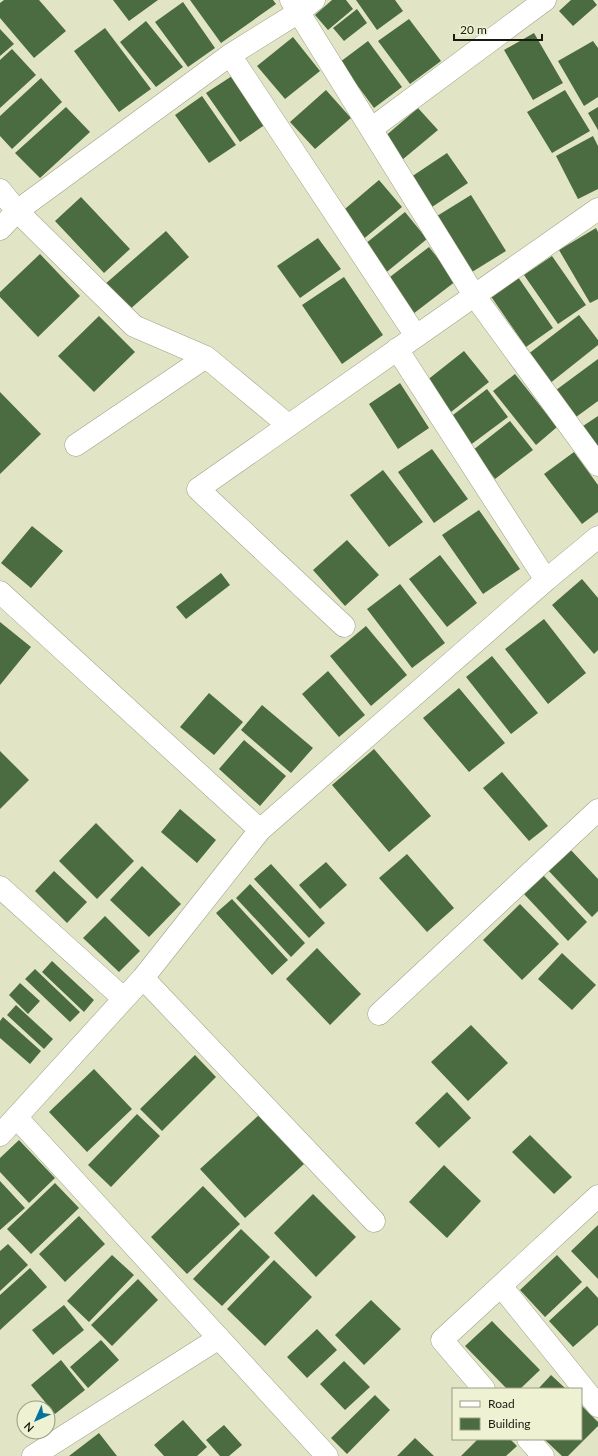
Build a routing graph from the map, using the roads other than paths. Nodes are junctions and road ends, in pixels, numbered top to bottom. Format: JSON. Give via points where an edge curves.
{"nodes":[{"id":1,"x":545,"y":0,"type":"edge"},
{"id":2,"x":301,"y":4,"type":"edge"},
{"id":3,"x":230,"y":55,"type":"junction"},
{"id":4,"x":371,"y":129,"type":"junction"},
{"id":5,"x":0,"y":190,"type":"edge"},
{"id":6,"x":598,"y":209,"type":"edge"},
{"id":7,"x":17,"y":211,"type":"junction"},
{"id":8,"x":0,"y":229,"type":"edge"},
{"id":9,"x":474,"y":295,"type":"junction"},
{"id":10,"x":416,"y":336,"type":"junction"},
{"id":11,"x":397,"y":349,"type":"junction"},
{"id":12,"x":206,"y":357,"type":"junction"},
{"id":13,"x":288,"y":425,"type":"junction"},
{"id":14,"x":76,"y":445,"type":"dead end"},
{"id":15,"x":598,"y":465,"type":"edge"},
{"id":16,"x":598,"y":537,"type":"edge"},
{"id":17,"x":546,"y":580,"type":"junction"},
{"id":18,"x":0,"y":592,"type":"edge"},
{"id":19,"x":344,"y":626,"type":"dead end"},
{"id":20,"x":598,"y":810,"type":"edge"},
{"id":21,"x":260,"y":830,"type":"junction"},
{"id":22,"x":0,"y":888,"type":"edge"},
{"id":23,"x":143,"y":978,"type":"junction"},
{"id":24,"x":123,"y":998,"type":"junction"},
{"id":25,"x":379,"y":1014,"type":"dead end"},
{"id":26,"x":17,"y":1118,"type":"junction"},
{"id":27,"x":0,"y":1135,"type":"edge"},
{"id":28,"x":598,"y":1196,"type":"edge"},
{"id":29,"x":374,"y":1221,"type":"dead end"},
{"id":30,"x":500,"y":1286,"type":"junction"},
{"id":31,"x":219,"y":1338,"type":"junction"},
{"id":32,"x":483,"y":1388,"type":"edge"},
{"id":33,"x":598,"y":1406,"type":"edge"},
{"id":34,"x":529,"y":1440,"type":"edge"},
{"id":35,"x":33,"y":1456,"type":"edge"},
{"id":36,"x":327,"y":1456,"type":"edge"},
{"id":37,"x":543,"y":1456,"type":"edge"}],
"edges":[{"from":1,"to":4,"type":"street"},
{"from":2,"to":3,"type":"street"},
{"from":2,"to":4,"type":"street"},
{"from":3,"to":7,"type":"street"},
{"from":3,"to":10,"type":"street"},
{"from":4,"to":9,"type":"street"},
{"from":5,"to":7,"type":"street"},
{"from":6,"to":9,"type":"street"},
{"from":7,"to":8,"type":"street"},
{"from":7,"to":12,"type":"street","via":[[134,326]]},
{"from":9,"to":10,"type":"street"},
{"from":9,"to":15,"type":"street"},
{"from":10,"to":11,"type":"street"},
{"from":11,"to":13,"type":"street"},
{"from":11,"to":17,"type":"street"},
{"from":12,"to":13,"type":"street"},
{"from":12,"to":14,"type":"street"},
{"from":13,"to":19,"type":"street","via":[[198,489]]},
{"from":16,"to":17,"type":"street"},
{"from":17,"to":21,"type":"street"},
{"from":18,"to":21,"type":"street"},
{"from":20,"to":25,"type":"street"},
{"from":21,"to":23,"type":"street"},
{"from":22,"to":24,"type":"street"},
{"from":23,"to":24,"type":"street"},
{"from":23,"to":29,"type":"street"},
{"from":24,"to":26,"type":"street"},
{"from":26,"to":27,"type":"street"},
{"from":26,"to":31,"type":"street"},
{"from":28,"to":30,"type":"street"},
{"from":30,"to":32,"type":"street","via":[[442,1340]]},
{"from":30,"to":33,"type":"street"},
{"from":31,"to":35,"type":"street"},
{"from":31,"to":36,"type":"street"},
{"from":34,"to":37,"type":"street"}]}
